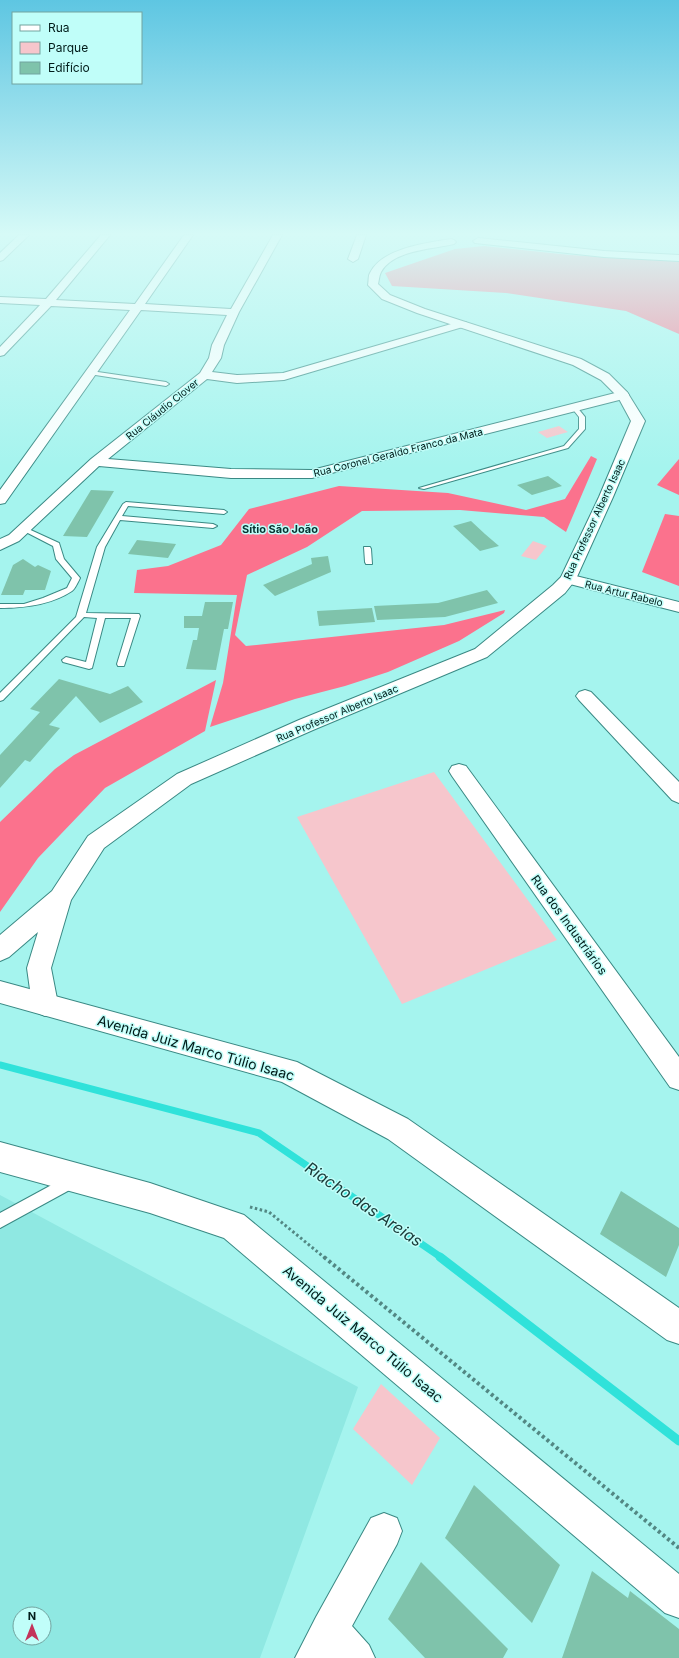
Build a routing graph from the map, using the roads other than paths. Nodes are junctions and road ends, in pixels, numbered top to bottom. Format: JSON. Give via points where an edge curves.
{"nodes":[{"id":1,"x":39,"y":312,"type":"edge"},
{"id":2,"x":135,"y":312,"type":"edge"},
{"id":3,"x":234,"y":312,"type":"edge"},
{"id":4,"x":425,"y":312,"type":"edge"},
{"id":5,"x":462,"y":324,"type":"junction"},
{"id":6,"x":0,"y":353,"type":"edge"},
{"id":7,"x":92,"y":373,"type":"junction"},
{"id":8,"x":204,"y":375,"type":"junction"},
{"id":9,"x":166,"y":384,"type":"dead end"},
{"id":10,"x":623,"y":395,"type":"junction"},
{"id":11,"x":574,"y":407,"type":"junction"},
{"id":12,"x":96,"y":462,"type":"junction"},
{"id":13,"x":422,"y":488,"type":"dead end"},
{"id":14,"x":0,"y":500,"type":"edge"},
{"id":15,"x":224,"y":512,"type":"dead end"},
{"id":16,"x":118,"y":518,"type":"junction"},
{"id":17,"x":213,"y":526,"type":"dead end"},
{"id":18,"x":24,"y":529,"type":"junction"},
{"id":19,"x":0,"y":545,"type":"edge"},
{"id":20,"x":367,"y":550,"type":"dead end"},
{"id":21,"x":369,"y":562,"type":"dead end"},
{"id":22,"x":568,"y":579,"type":"junction"},
{"id":23,"x":74,"y":583,"type":"junction"},
{"id":24,"x":90,"y":583,"type":"junction"},
{"id":25,"x":0,"y":606,"type":"edge"},
{"id":26,"x":679,"y":606,"type":"edge"},
{"id":27,"x":81,"y":615,"type":"junction"},
{"id":28,"x":102,"y":615,"type":"junction"},
{"id":29,"x":66,"y":660,"type":"dead end"},
{"id":30,"x":121,"y":664,"type":"dead end"},
{"id":31,"x":585,"y":696,"type":"dead end"},
{"id":32,"x":0,"y":698,"type":"edge"},
{"id":33,"x":459,"y":771,"type":"dead end"},
{"id":34,"x":679,"y":795,"type":"edge"},
{"id":35,"x":60,"y":898,"type":"junction"},
{"id":36,"x":0,"y":950,"type":"edge"},
{"id":37,"x":0,"y":992,"type":"edge"},
{"id":38,"x":45,"y":1004,"type":"junction"},
{"id":39,"x":679,"y":1078,"type":"edge"},
{"id":40,"x":0,"y":1156,"type":"edge"},
{"id":41,"x":76,"y":1178,"type":"junction"},
{"id":42,"x":0,"y":1221,"type":"edge"},
{"id":43,"x":679,"y":1328,"type":"edge"},
{"id":44,"x":384,"y":1531,"type":"dead end"},
{"id":45,"x":679,"y":1599,"type":"edge"},
{"id":46,"x":322,"y":1644,"type":"edge"},
{"id":47,"x":356,"y":1658,"type":"edge"}],
"edges":[{"from":1,"to":6,"type":"street"},
{"from":2,"to":7,"type":"street"},
{"from":3,"to":8,"type":"street","name":"Rua Cláudio Clover","via":[[218,345],[215,358]]},
{"from":4,"to":5,"type":"main road","name":"Rua Professor Alberto Isaac"},
{"from":5,"to":8,"type":"street","via":[[284,376],[237,379]]},
{"from":5,"to":10,"type":"main road","name":"Rua Professor Alberto Isaac","via":[[577,362],[605,377]]},
{"from":7,"to":9,"type":"lane"},
{"from":7,"to":14,"type":"street"},
{"from":8,"to":12,"type":"street","name":"Rua Cláudio Clover"},
{"from":10,"to":11,"type":"street","name":"Rua Coronel Geraldo Franco da Mata"},
{"from":10,"to":22,"type":"main road","name":"Rua Professor Alberto Isaac","via":[[638,421]]},
{"from":11,"to":12,"type":"street","name":"Rua Coronel Geraldo Franco da Mata","via":[[312,474],[251,474]]},
{"from":11,"to":13,"type":"lane","via":[[582,417],[582,430],[566,447]]},
{"from":12,"to":18,"type":"street","name":"Rua Cláudio Clover"},
{"from":15,"to":16,"type":"lane","via":[[126,504]]},
{"from":16,"to":17,"type":"lane"},
{"from":16,"to":24,"type":"lane","via":[[101,547]]},
{"from":18,"to":19,"type":"street","name":"Rua Cláudio Clover"},
{"from":18,"to":23,"type":"lane","via":[[56,545],[60,559],[76,578]]},
{"from":20,"to":21,"type":"lane"},
{"from":22,"to":26,"type":"street","name":"Rua Artur Rabelo"},
{"from":22,"to":35,"type":"main road","name":"Rua Professor Alberto Isaac","via":[[481,653],[306,725],[184,779],[96,842]]},
{"from":23,"to":24,"type":"lane"},
{"from":23,"to":25,"type":"lane","via":[[70,589],[46,600],[24,606]]},
{"from":24,"to":27,"type":"lane"},
{"from":27,"to":28,"type":"lane"},
{"from":27,"to":32,"type":"lane"},
{"from":28,"to":29,"type":"lane","via":[[89,666]]},
{"from":28,"to":30,"type":"lane","via":[[136,616]]},
{"from":31,"to":34,"type":"street"},
{"from":33,"to":39,"type":"street","name":"Rua dos Industriários"},
{"from":35,"to":36,"type":"main road"},
{"from":35,"to":38,"type":"main road","via":[[39,968]]},
{"from":37,"to":38,"type":"main road","name":"Avenida Juiz Marco Túlio Isaac"},
{"from":38,"to":43,"type":"main road","name":"Avenida Juiz Marco Túlio Isaac","via":[[287,1071],[398,1129]]},
{"from":40,"to":41,"type":"main road","name":"Avenida Juiz Marco Túlio Isaac"},
{"from":41,"to":42,"type":"lane"},
{"from":41,"to":45,"type":"main road","name":"Avenida Juiz Marco Túlio Isaac","via":[[150,1198],[233,1226]]},
{"from":44,"to":46,"type":"street"},
{"from":46,"to":47,"type":"street"}]}
